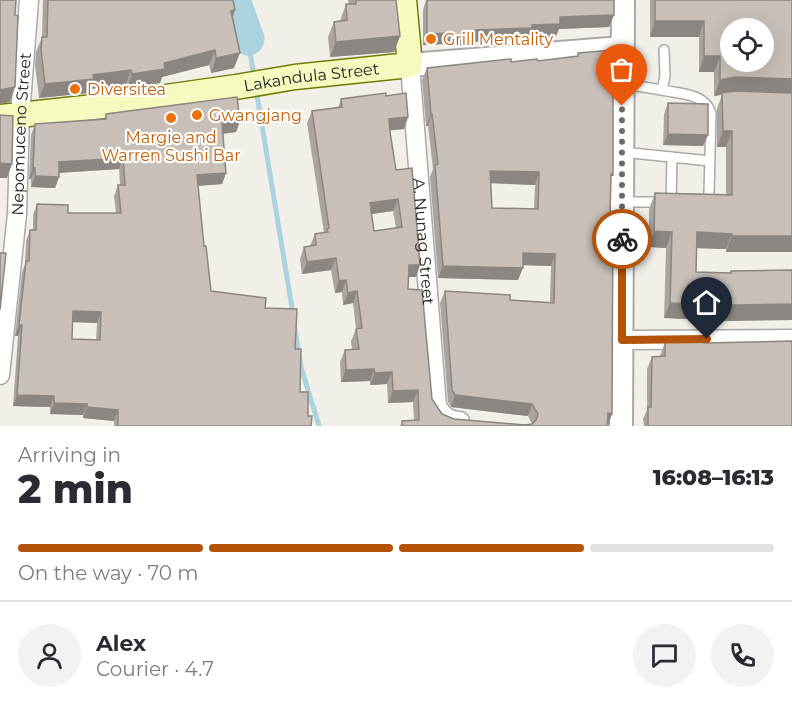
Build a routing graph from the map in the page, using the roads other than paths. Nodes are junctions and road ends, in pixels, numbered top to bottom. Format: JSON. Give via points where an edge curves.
{"nodes":[{"id":1,"x":29,"y":0,"type":"edge"},
{"id":2,"x":404,"y":0,"type":"edge"},
{"id":3,"x":623,"y":0,"type":"edge"},
{"id":4,"x":622,"y":48,"type":"junction"},
{"id":5,"x":664,"y":50,"type":"dead end"},
{"id":6,"x":410,"y":65,"type":"junction"},
{"id":7,"x":622,"y":84,"type":"junction"},
{"id":8,"x":662,"y":90,"type":"junction"},
{"id":9,"x":10,"y":117,"type":"edge"},
{"id":10,"x":622,"y":152,"type":"junction"},
{"id":11,"x":672,"y":157,"type":"junction"},
{"id":12,"x":710,"y":161,"type":"junction"},
{"id":13,"x":622,"y":202,"type":"junction"},
{"id":14,"x":671,"y":202,"type":"junction"},
{"id":15,"x":681,"y":202,"type":"edge"},
{"id":16,"x":692,"y":202,"type":"edge"},
{"id":17,"x":792,"y":339,"type":"edge"},
{"id":18,"x":622,"y":340,"type":"junction"},
{"id":19,"x":0,"y":375,"type":"edge"},
{"id":20,"x":474,"y":422,"type":"edge"},
{"id":21,"x":621,"y":426,"type":"edge"}],
"edges":[{"from":1,"to":9,"type":"street","name":"Nepomuceno Street"},
{"from":2,"to":6,"type":"main road"},
{"from":3,"to":4,"type":"street"},
{"from":4,"to":6,"type":"street","name":"Lakandula Street"},
{"from":4,"to":7,"type":"street"},
{"from":5,"to":8,"type":"lane"},
{"from":6,"to":9,"type":"main road","name":"Lakandula Street"},
{"from":6,"to":20,"type":"street","name":"A. Nunag Street","via":[[437,406],[451,420]]},
{"from":7,"to":8,"type":"lane"},
{"from":7,"to":10,"type":"street"},
{"from":8,"to":12,"type":"lane","via":[[713,103]]},
{"from":9,"to":19,"type":"street","name":"Nepomuceno Street","via":[[17,214]]},
{"from":10,"to":11,"type":"lane"},
{"from":10,"to":13,"type":"street"},
{"from":11,"to":12,"type":"lane"},
{"from":11,"to":14,"type":"lane"},
{"from":12,"to":16,"type":"lane","via":[[707,199]]},
{"from":13,"to":14,"type":"lane"},
{"from":13,"to":18,"type":"street"},
{"from":14,"to":15,"type":"lane"},
{"from":17,"to":18,"type":"street"},
{"from":18,"to":21,"type":"street"}]}
